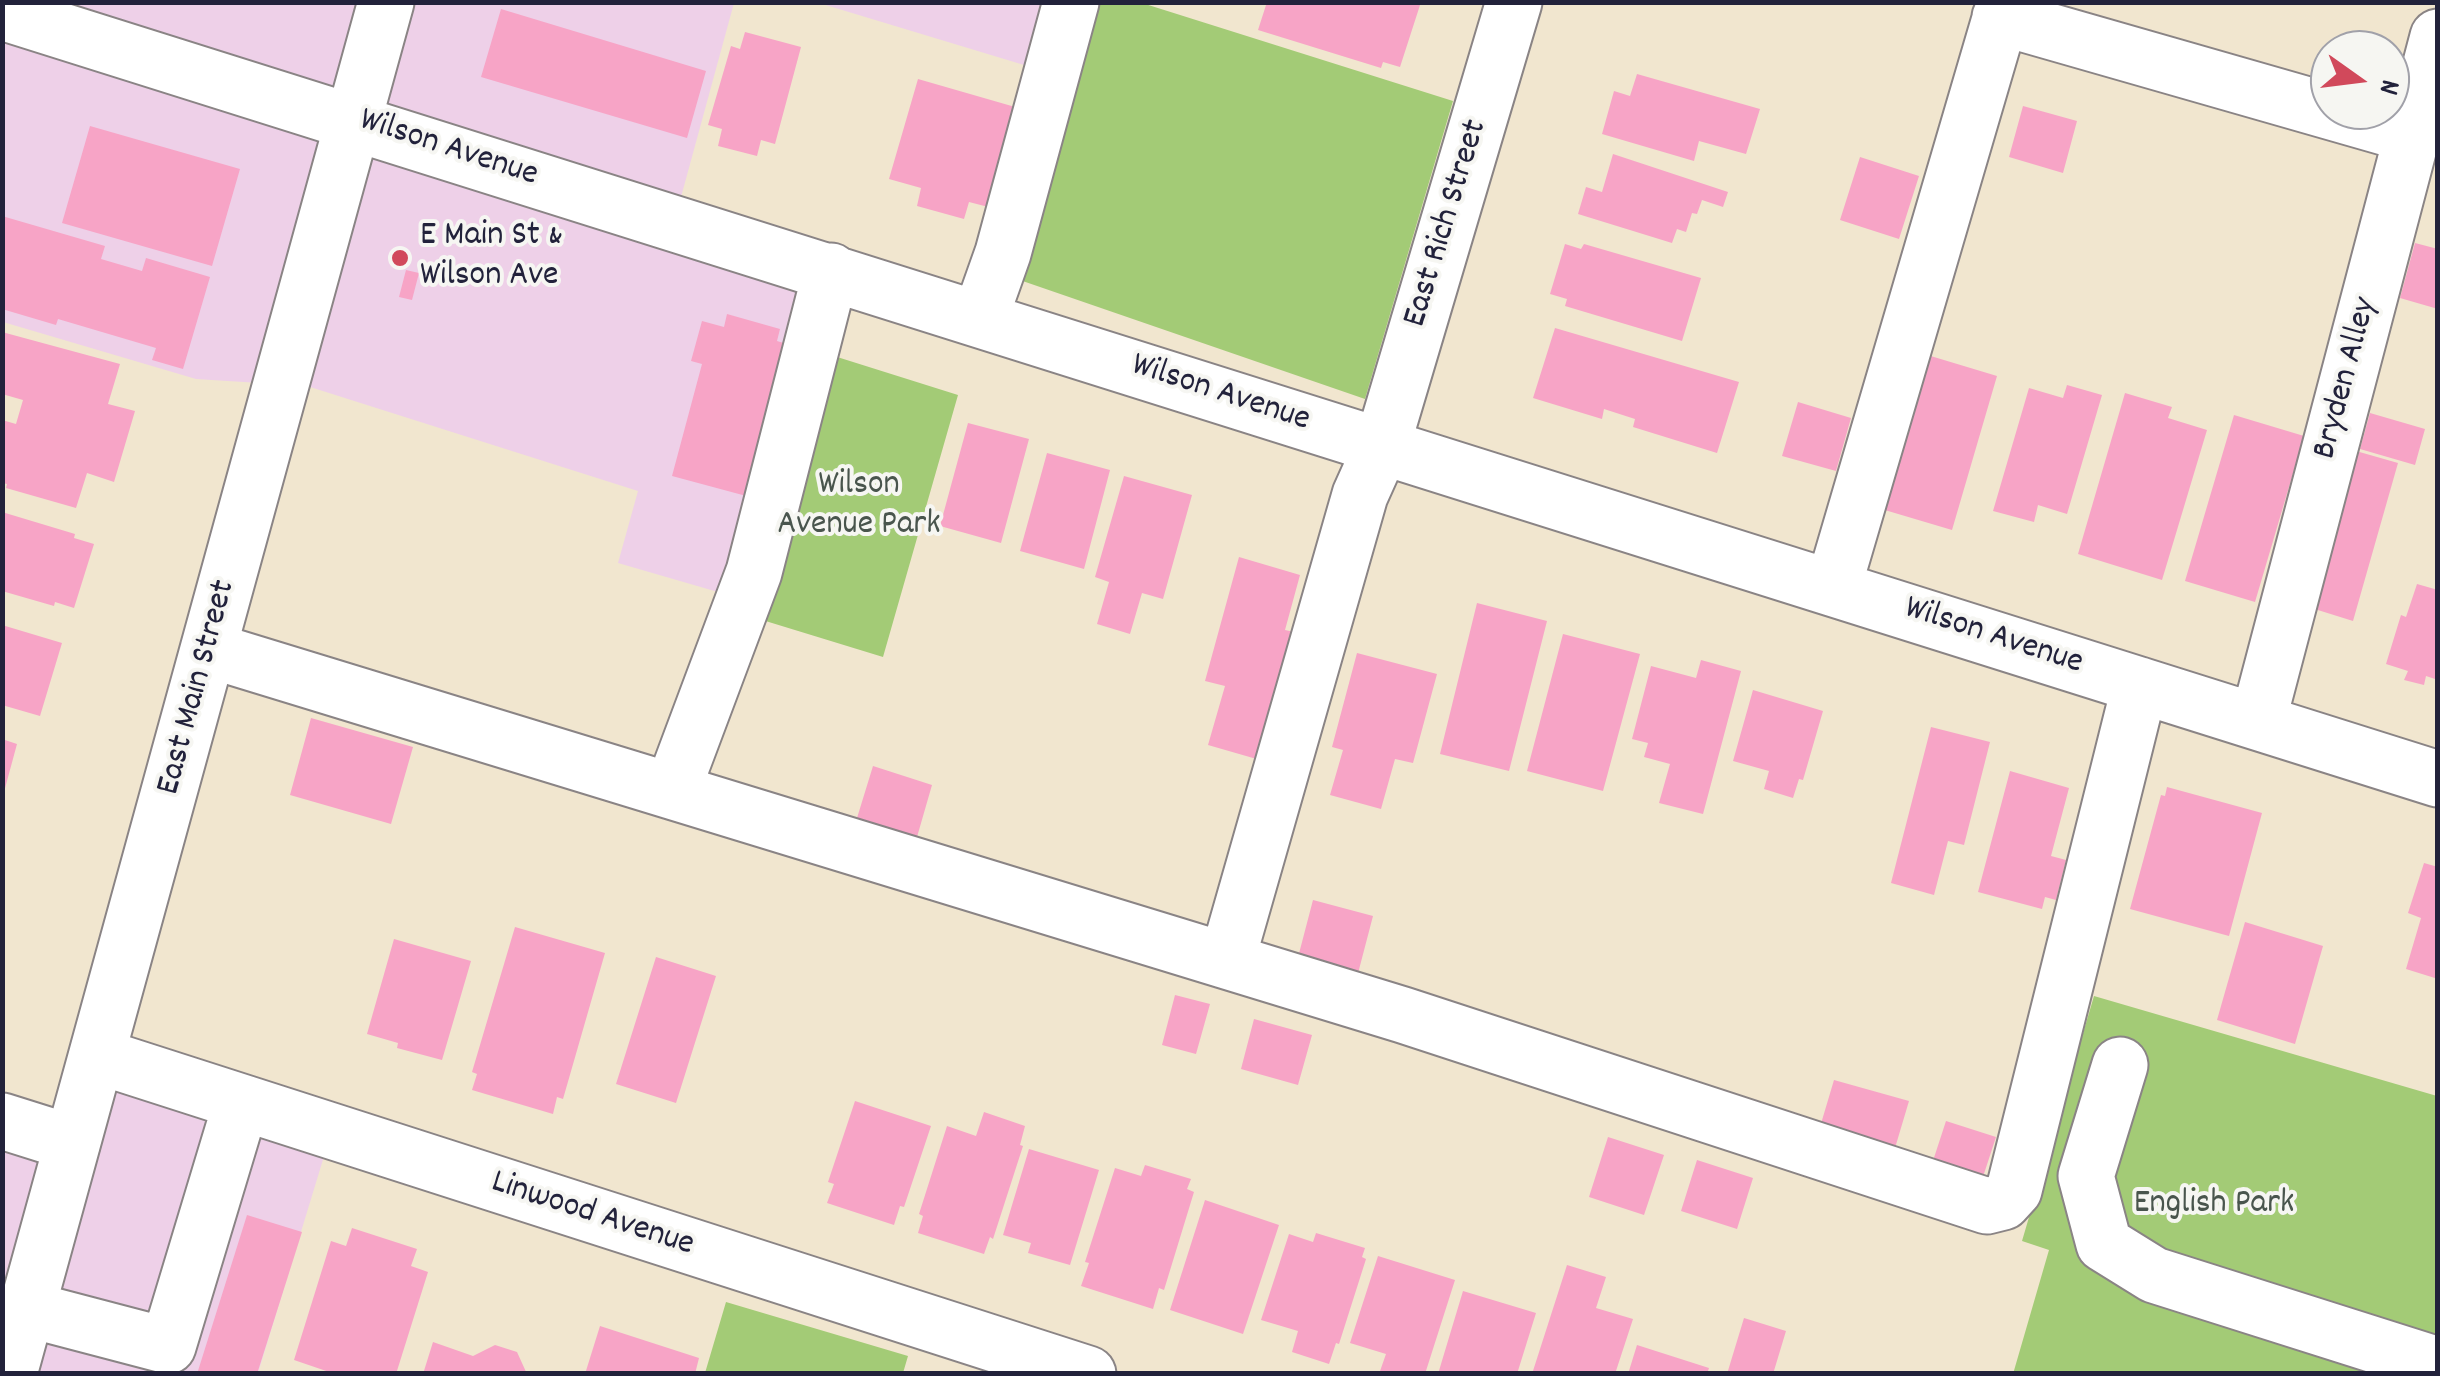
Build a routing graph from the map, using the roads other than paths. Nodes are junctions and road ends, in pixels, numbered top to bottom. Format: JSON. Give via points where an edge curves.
{"nodes":[{"id":1,"x":386,"y":2,"type":"edge"},
{"id":2,"x":1071,"y":2,"type":"edge"},
{"id":3,"x":1514,"y":2,"type":"edge"},
{"id":4,"x":2003,"y":10,"type":"edge"},
{"id":5,"x":2,"y":12,"type":"edge"},
{"id":6,"x":2438,"y":37,"type":"edge"},
{"id":7,"x":354,"y":120,"type":"junction"},
{"id":8,"x":2412,"y":135,"type":"junction"},
{"id":9,"x":831,"y":272,"type":"junction"},
{"id":10,"x":980,"y":318,"type":"junction"},
{"id":11,"x":1382,"y":446,"type":"junction"},
{"id":12,"x":1833,"y":588,"type":"junction"},
{"id":13,"x":210,"y":650,"type":"junction"},
{"id":14,"x":2140,"y":685,"type":"junction"},
{"id":15,"x":2258,"y":722,"type":"junction"},
{"id":16,"x":2438,"y":779,"type":"edge"},
{"id":17,"x":672,"y":791,"type":"junction"},
{"id":18,"x":1226,"y":960,"type":"junction"},
{"id":19,"x":98,"y":1056,"type":"junction"},
{"id":20,"x":2120,"y":1065,"type":"dead end"},
{"id":21,"x":241,"y":1104,"type":"junction"},
{"id":22,"x":2,"y":1120,"type":"edge"},
{"id":23,"x":72,"y":1142,"type":"junction"},
{"id":24,"x":27,"y":1309,"type":"junction"},
{"id":25,"x":2438,"y":1365,"type":"edge"},
{"id":26,"x":9,"y":1374,"type":"edge"},
{"id":27,"x":1088,"y":1374,"type":"edge"}],
"edges":[{"from":1,"to":7,"type":"street","name":"East Main Street"},
{"from":2,"to":10,"type":"street"},
{"from":3,"to":11,"type":"street","name":"East Rich Street"},
{"from":4,"to":8,"type":"street"},
{"from":4,"to":12,"type":"street"},
{"from":5,"to":7,"type":"street","name":"Wilson Avenue"},
{"from":6,"to":8,"type":"street","name":"Bryden Alley"},
{"from":7,"to":9,"type":"street","name":"Wilson Avenue"},
{"from":7,"to":13,"type":"street","name":"East Main Street"},
{"from":8,"to":15,"type":"street","name":"Bryden Alley"},
{"from":9,"to":10,"type":"street","name":"Wilson Avenue"},
{"from":9,"to":17,"type":"street","via":[[754,572]]},
{"from":10,"to":11,"type":"street","name":"Wilson Avenue"},
{"from":11,"to":12,"type":"street","name":"Wilson Avenue"},
{"from":11,"to":18,"type":"street","name":"East Rich Street","via":[[1360,496]]},
{"from":12,"to":14,"type":"street","name":"Wilson Avenue"},
{"from":13,"to":17,"type":"street"},
{"from":13,"to":19,"type":"street","name":"East Main Street"},
{"from":14,"to":15,"type":"street","name":"Wilson Avenue"},
{"from":14,"to":18,"type":"street","via":[[2014,1190],[2004,1202],[1987,1206]]},
{"from":15,"to":16,"type":"street","name":"Wilson Avenue"},
{"from":17,"to":18,"type":"street"},
{"from":19,"to":21,"type":"street","name":"Linwood Avenue"},
{"from":19,"to":23,"type":"street","name":"East Main Street"},
{"from":20,"to":25,"type":"street","via":[[2086,1176],[2104,1244],[2154,1275]]},
{"from":21,"to":24,"type":"street","via":[[168,1346]]},
{"from":21,"to":27,"type":"street","name":"Linwood Avenue"},
{"from":22,"to":23,"type":"street"},
{"from":23,"to":24,"type":"street","name":"East Main Street"},
{"from":24,"to":26,"type":"street","name":"East Main Street"}]}
